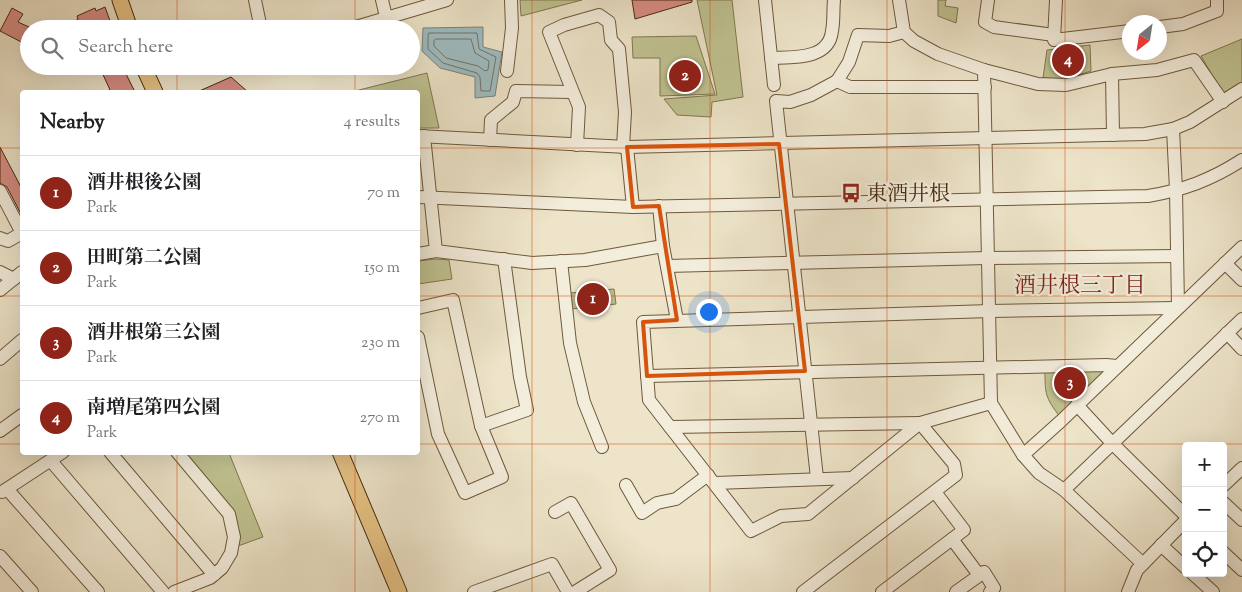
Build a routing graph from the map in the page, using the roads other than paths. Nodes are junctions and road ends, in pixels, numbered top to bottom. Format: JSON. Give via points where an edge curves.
{"nodes":[{"id":1,"x":120,"y":0,"type":"edge"},
{"id":2,"x":382,"y":0,"type":"edge"},
{"id":3,"x":447,"y":0,"type":"edge"},
{"id":4,"x":512,"y":0,"type":"edge"},
{"id":5,"x":765,"y":0,"type":"edge"},
{"id":6,"x":834,"y":0,"type":"edge"},
{"id":7,"x":898,"y":0,"type":"edge"},
{"id":8,"x":988,"y":0,"type":"edge"},
{"id":9,"x":1056,"y":0,"type":"edge"},
{"id":10,"x":1217,"y":0,"type":"edge"},
{"id":11,"x":260,"y":1,"type":"edge"},
{"id":12,"x":386,"y":17,"type":"junction"},
{"id":13,"x":127,"y":20,"type":"edge"},
{"id":14,"x":260,"y":20,"type":"edge"},
{"id":15,"x":376,"y":20,"type":"edge"},
{"id":16,"x":1167,"y":26,"type":"edge"},
{"id":17,"x":904,"y":32,"type":"junction"},
{"id":18,"x":1122,"y":32,"type":"edge"},
{"id":19,"x":1054,"y":36,"type":"junction"},
{"id":20,"x":771,"y":58,"type":"junction"},
{"id":21,"x":984,"y":70,"type":"junction"},
{"id":22,"x":1112,"y":74,"type":"junction"},
{"id":23,"x":147,"y":75,"type":"edge"},
{"id":24,"x":507,"y":75,"type":"dead end"},
{"id":25,"x":837,"y":81,"type":"junction"},
{"id":26,"x":774,"y":85,"type":"dead end"},
{"id":27,"x":985,"y":87,"type":"junction"},
{"id":28,"x":153,"y":90,"type":"edge"},
{"id":29,"x":1242,"y":90,"type":"edge"},
{"id":30,"x":572,"y":92,"type":"junction"},
{"id":31,"x":1223,"y":102,"type":"junction"},
{"id":32,"x":1172,"y":129,"type":"junction"},
{"id":33,"x":421,"y":136,"type":"edge"},
{"id":34,"x":1113,"y":136,"type":"junction"},
{"id":35,"x":986,"y":138,"type":"junction"},
{"id":36,"x":490,"y":140,"type":"junction"},
{"id":37,"x":779,"y":144,"type":"junction"},
{"id":38,"x":577,"y":145,"type":"junction"},
{"id":39,"x":625,"y":147,"type":"junction"},
{"id":40,"x":1242,"y":160,"type":"edge"},
{"id":41,"x":1176,"y":190,"type":"junction"},
{"id":42,"x":0,"y":191,"type":"edge"},
{"id":43,"x":420,"y":197,"type":"edge"},
{"id":44,"x":432,"y":197,"type":"junction"},
{"id":45,"x":987,"y":200,"type":"junction"},
{"id":46,"x":787,"y":203,"type":"junction"},
{"id":47,"x":659,"y":206,"type":"junction"},
{"id":48,"x":633,"y":207,"type":"junction"},
{"id":49,"x":20,"y":229,"type":"edge"},
{"id":50,"x":20,"y":234,"type":"edge"},
{"id":51,"x":0,"y":238,"type":"edge"},
{"id":52,"x":663,"y":246,"type":"junction"},
{"id":53,"x":1242,"y":247,"type":"edge"},
{"id":54,"x":436,"y":251,"type":"junction"},
{"id":55,"x":420,"y":254,"type":"edge"},
{"id":56,"x":1177,"y":256,"type":"junction"},
{"id":57,"x":987,"y":258,"type":"junction"},
{"id":58,"x":504,"y":259,"type":"junction"},
{"id":59,"x":561,"y":261,"type":"junction"},
{"id":60,"x":1225,"y":262,"type":"junction"},
{"id":61,"x":794,"y":263,"type":"junction"},
{"id":62,"x":667,"y":266,"type":"junction"},
{"id":63,"x":0,"y":272,"type":"edge"},
{"id":64,"x":18,"y":276,"type":"edge"},
{"id":65,"x":1242,"y":280,"type":"edge"},
{"id":66,"x":0,"y":290,"type":"edge"},
{"id":67,"x":1177,"y":307,"type":"junction"},
{"id":68,"x":420,"y":308,"type":"edge"},
{"id":69,"x":990,"y":311,"type":"junction"},
{"id":70,"x":800,"y":318,"type":"junction"},
{"id":71,"x":1242,"y":319,"type":"edge"},
{"id":72,"x":677,"y":320,"type":"junction"},
{"id":73,"x":1227,"y":333,"type":"junction"},
{"id":74,"x":20,"y":342,"type":"edge"},
{"id":75,"x":420,"y":347,"type":"edge"},
{"id":76,"x":1242,"y":349,"type":"edge"},
{"id":77,"x":0,"y":359,"type":"edge"},
{"id":78,"x":1117,"y":366,"type":"junction"},
{"id":79,"x":991,"y":367,"type":"junction"},
{"id":80,"x":805,"y":371,"type":"junction"},
{"id":81,"x":647,"y":376,"type":"junction"},
{"id":82,"x":991,"y":403,"type":"junction"},
{"id":83,"x":1077,"y":404,"type":"junction"},
{"id":84,"x":20,"y":416,"type":"edge"},
{"id":85,"x":920,"y":423,"type":"junction"},
{"id":86,"x":811,"y":424,"type":"junction"},
{"id":87,"x":481,"y":426,"type":"junction"},
{"id":88,"x":670,"y":427,"type":"junction"},
{"id":89,"x":0,"y":431,"type":"edge"},
{"id":90,"x":1112,"y":443,"type":"junction"},
{"id":91,"x":602,"y":446,"type":"dead end"},
{"id":92,"x":59,"y":455,"type":"edge"},
{"id":93,"x":113,"y":455,"type":"edge"},
{"id":94,"x":180,"y":455,"type":"edge"},
{"id":95,"x":341,"y":455,"type":"edge"},
{"id":96,"x":1023,"y":455,"type":"junction"},
{"id":97,"x":51,"y":461,"type":"junction"},
{"id":98,"x":1242,"y":468,"type":"edge"},
{"id":99,"x":817,"y":478,"type":"junction"},
{"id":100,"x":852,"y":478,"type":"junction"},
{"id":101,"x":711,"y":479,"type":"junction"},
{"id":102,"x":1227,"y":482,"type":"edge"},
{"id":103,"x":626,"y":485,"type":"dead end"},
{"id":104,"x":1064,"y":490,"type":"junction"},
{"id":105,"x":4,"y":491,"type":"edge"},
{"id":106,"x":935,"y":492,"type":"junction"},
{"id":107,"x":1227,"y":506,"type":"edge"},
{"id":108,"x":555,"y":512,"type":"dead end"},
{"id":109,"x":1182,"y":512,"type":"edge"},
{"id":110,"x":1242,"y":520,"type":"edge"},
{"id":111,"x":1182,"y":524,"type":"edge"},
{"id":112,"x":952,"y":539,"type":"junction"},
{"id":113,"x":1161,"y":545,"type":"junction"},
{"id":114,"x":0,"y":556,"type":"edge"},
{"id":115,"x":1227,"y":556,"type":"edge"},
{"id":116,"x":1143,"y":564,"type":"junction"},
{"id":117,"x":1182,"y":564,"type":"edge"},
{"id":118,"x":1242,"y":570,"type":"edge"},
{"id":119,"x":214,"y":575,"type":"junction"},
{"id":120,"x":979,"y":575,"type":"junction"},
{"id":121,"x":1196,"y":577,"type":"edge"},
{"id":122,"x":489,"y":589,"type":"edge"},
{"id":123,"x":32,"y":592,"type":"edge"},
{"id":124,"x":98,"y":592,"type":"edge"},
{"id":125,"x":163,"y":592,"type":"edge"},
{"id":126,"x":174,"y":592,"type":"edge"},
{"id":127,"x":399,"y":592,"type":"edge"},
{"id":128,"x":474,"y":592,"type":"edge"},
{"id":129,"x":568,"y":592,"type":"edge"},
{"id":130,"x":575,"y":592,"type":"edge"},
{"id":131,"x":804,"y":592,"type":"edge"},
{"id":132,"x":882,"y":592,"type":"edge"},
{"id":133,"x":956,"y":592,"type":"edge"},
{"id":134,"x":990,"y":592,"type":"edge"},
{"id":135,"x":1128,"y":592,"type":"edge"},
{"id":136,"x":1213,"y":592,"type":"edge"}],
"edges":[{"from":1,"to":13,"type":"main road"},
{"from":2,"to":12,"type":"street"},
{"from":3,"to":12,"type":"street"},
{"from":4,"to":24,"type":"street"},
{"from":5,"to":20,"type":"street"},
{"from":6,"to":20,"type":"street","via":[[832,34],[825,48],[811,55]]},
{"from":7,"to":17,"type":"street"},
{"from":8,"to":19,"type":"street","via":[[985,22],[994,27]]},
{"from":9,"to":19,"type":"street"},
{"from":10,"to":16,"type":"street","via":[[1216,11],[1183,24]]},
{"from":11,"to":14,"type":"street"},
{"from":12,"to":15,"type":"street"},
{"from":17,"to":21,"type":"street","via":[[938,54]]},
{"from":17,"to":25,"type":"street","via":[[889,36],[858,36],[849,62]]},
{"from":18,"to":19,"type":"street","via":[[1054,40]]},
{"from":20,"to":26,"type":"street"},
{"from":21,"to":22,"type":"street","via":[[1038,84],[1066,85]]},
{"from":21,"to":27,"type":"street"},
{"from":22,"to":31,"type":"street","via":[[1157,70],[1194,60]]},
{"from":22,"to":34,"type":"street"},
{"from":23,"to":28,"type":"main road"},
{"from":25,"to":27,"type":"street","via":[[850,87]]},
{"from":25,"to":37,"type":"street","via":[[790,102],[776,100]]},
{"from":27,"to":35,"type":"street"},
{"from":29,"to":31,"type":"street"},
{"from":30,"to":36,"type":"street","via":[[516,91],[513,102],[492,120]]},
{"from":30,"to":38,"type":"street","via":[[579,107]]},
{"from":30,"to":39,"type":"street","via":[[549,32],[599,15],[609,22],[611,40],[619,49]]},
{"from":31,"to":32,"type":"street"},
{"from":32,"to":34,"type":"street"},
{"from":32,"to":41,"type":"street"},
{"from":33,"to":36,"type":"street"},
{"from":33,"to":44,"type":"street"},
{"from":34,"to":35,"type":"street"},
{"from":35,"to":37,"type":"street"},
{"from":35,"to":45,"type":"street"},
{"from":36,"to":38,"type":"street"},
{"from":37,"to":39,"type":"street"},
{"from":37,"to":46,"type":"street"},
{"from":38,"to":39,"type":"street"},
{"from":39,"to":48,"type":"street"},
{"from":40,"to":41,"type":"street","via":[[1214,177]]},
{"from":41,"to":45,"type":"street","via":[[1148,196]]},
{"from":41,"to":56,"type":"street"},
{"from":42,"to":49,"type":"street"},
{"from":43,"to":44,"type":"street"},
{"from":44,"to":48,"type":"street"},
{"from":44,"to":54,"type":"street"},
{"from":45,"to":46,"type":"street"},
{"from":45,"to":57,"type":"street"},
{"from":46,"to":47,"type":"street"},
{"from":46,"to":61,"type":"street"},
{"from":47,"to":48,"type":"street"},
{"from":47,"to":52,"type":"street"},
{"from":50,"to":51,"type":"street","via":[[8,242]]},
{"from":52,"to":59,"type":"street","via":[[610,257]]},
{"from":52,"to":62,"type":"street"},
{"from":53,"to":60,"type":"street"},
{"from":54,"to":55,"type":"street"},
{"from":54,"to":58,"type":"street"},
{"from":56,"to":57,"type":"street"},
{"from":56,"to":67,"type":"street"},
{"from":57,"to":61,"type":"street"},
{"from":57,"to":69,"type":"street"},
{"from":58,"to":59,"type":"street","via":[[532,263]]},
{"from":58,"to":87,"type":"street","via":[[527,410]]},
{"from":59,"to":91,"type":"street","via":[[570,343],[584,402]]},
{"from":60,"to":65,"type":"street"},
{"from":60,"to":67,"type":"street"},
{"from":61,"to":62,"type":"street"},
{"from":61,"to":70,"type":"street"},
{"from":62,"to":72,"type":"street"},
{"from":63,"to":64,"type":"street"},
{"from":64,"to":66,"type":"street"},
{"from":67,"to":69,"type":"street"},
{"from":67,"to":78,"type":"street"},
{"from":68,"to":87,"type":"street","via":[[452,300]]},
{"from":69,"to":70,"type":"street"},
{"from":69,"to":79,"type":"street"},
{"from":70,"to":72,"type":"street"},
{"from":70,"to":80,"type":"street"},
{"from":71,"to":73,"type":"street"},
{"from":72,"to":81,"type":"street","via":[[643,322]]},
{"from":73,"to":76,"type":"street"},
{"from":73,"to":90,"type":"street"},
{"from":74,"to":77,"type":"street"},
{"from":75,"to":87,"type":"street","via":[[438,434],[465,493],[502,477]]},
{"from":78,"to":79,"type":"street"},
{"from":78,"to":83,"type":"street"},
{"from":79,"to":80,"type":"street"},
{"from":79,"to":82,"type":"street"},
{"from":80,"to":81,"type":"street"},
{"from":80,"to":86,"type":"street"},
{"from":81,"to":88,"type":"street","via":[[649,400]]},
{"from":82,"to":85,"type":"street"},
{"from":82,"to":96,"type":"street"},
{"from":83,"to":90,"type":"street"},
{"from":83,"to":96,"type":"street"},
{"from":84,"to":89,"type":"street"},
{"from":85,"to":86,"type":"street"},
{"from":85,"to":100,"type":"street"},
{"from":85,"to":106,"type":"street","via":[[954,464],[956,475]]},
{"from":86,"to":88,"type":"street"},
{"from":86,"to":99,"type":"street"},
{"from":88,"to":101,"type":"street"},
{"from":90,"to":104,"type":"street"},
{"from":90,"to":109,"type":"street"},
{"from":92,"to":97,"type":"street"},
{"from":93,"to":119,"type":"street"},
{"from":94,"to":119,"type":"street","via":[[229,514],[234,537],[231,553]]},
{"from":95,"to":127,"type":"main road"},
{"from":96,"to":104,"type":"street","via":[[1039,473]]},
{"from":97,"to":105,"type":"street"},
{"from":97,"to":125,"type":"street"},
{"from":98,"to":102,"type":"street"},
{"from":99,"to":100,"type":"street"},
{"from":99,"to":101,"type":"street"},
{"from":100,"to":101,"type":"street","via":[[808,514],[781,516],[751,531]]},
{"from":101,"to":103,"type":"street","via":[[676,499],[657,503],[642,512]]},
{"from":104,"to":116,"type":"street"},
{"from":105,"to":124,"type":"street"},
{"from":106,"to":112,"type":"street","via":[[964,530]]},
{"from":106,"to":131,"type":"street"},
{"from":107,"to":110,"type":"street"},
{"from":108,"to":130,"type":"street","via":[[571,504],[610,570]]},
{"from":111,"to":113,"type":"street"},
{"from":112,"to":120,"type":"street"},
{"from":112,"to":132,"type":"street"},
{"from":113,"to":116,"type":"street"},
{"from":113,"to":117,"type":"street"},
{"from":114,"to":123,"type":"street"},
{"from":115,"to":118,"type":"street"},
{"from":116,"to":135,"type":"street"},
{"from":119,"to":126,"type":"street"},
{"from":120,"to":133,"type":"street"},
{"from":120,"to":134,"type":"street","via":[[984,572],[994,588]]},
{"from":121,"to":136,"type":"street"},
{"from":122,"to":128,"type":"street"},
{"from":122,"to":129,"type":"street","via":[[552,564]]}]}
